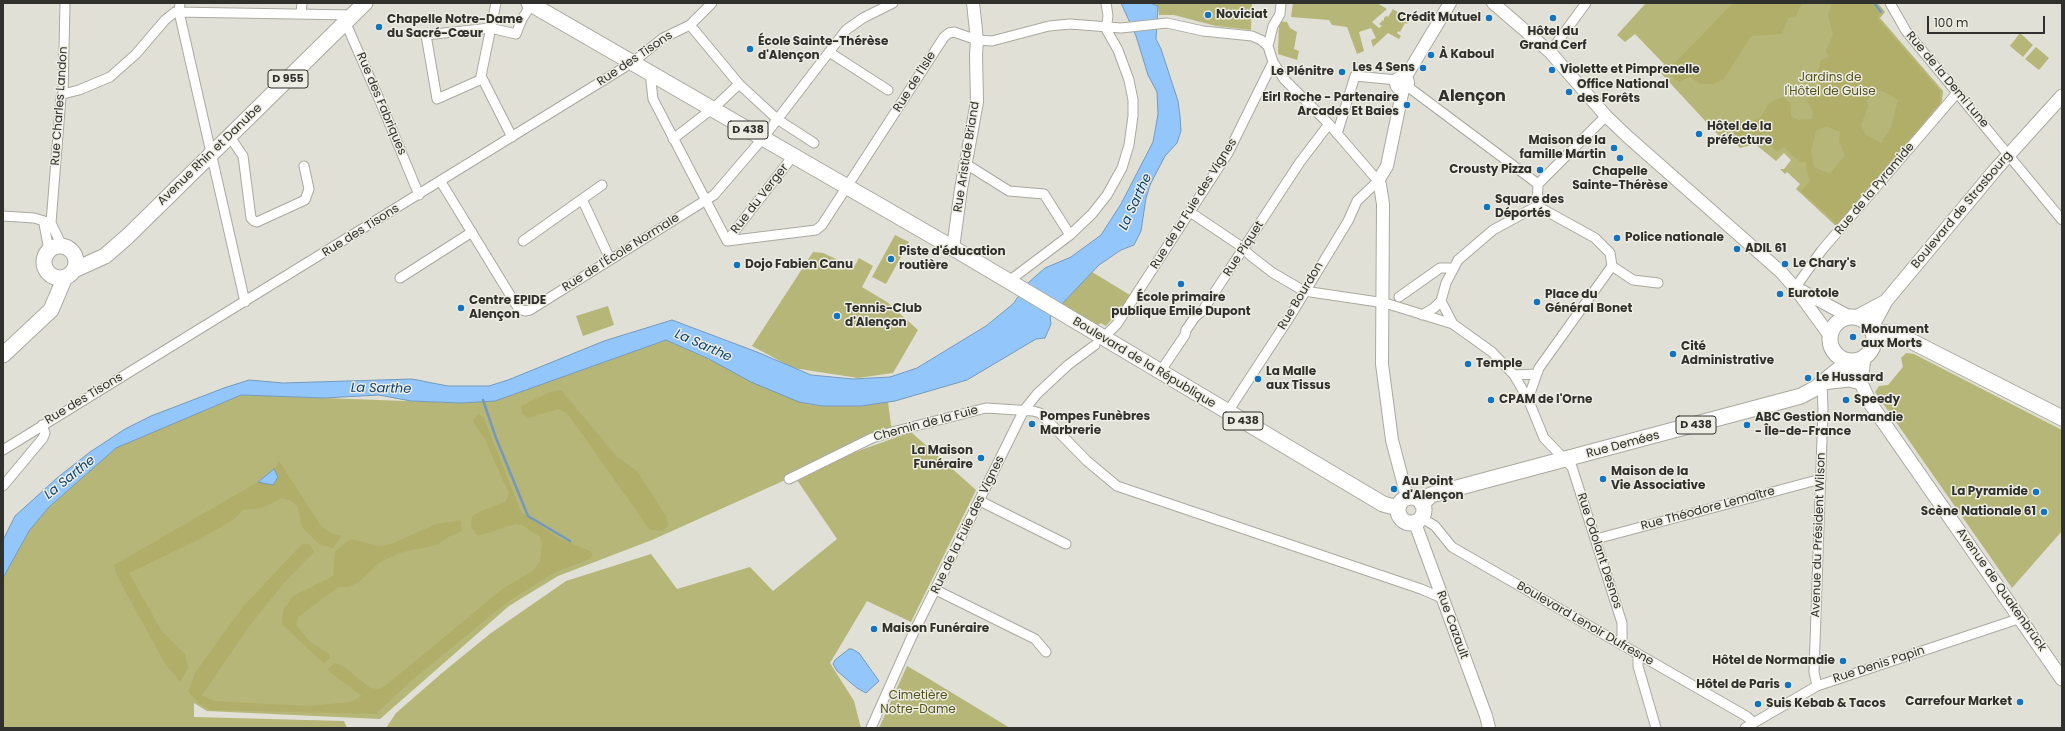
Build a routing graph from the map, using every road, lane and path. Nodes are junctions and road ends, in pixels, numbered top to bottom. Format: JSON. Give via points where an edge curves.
{"nodes":[{"id":1,"x":65,"y":3,"type":"edge"},
{"id":2,"x":302,"y":3,"type":"edge"},
{"id":3,"x":365,"y":3,"type":"edge"},
{"id":4,"x":496,"y":3,"type":"edge"},
{"id":5,"x":712,"y":3,"type":"edge"},
{"id":6,"x":893,"y":3,"type":"edge"},
{"id":7,"x":973,"y":3,"type":"edge"},
{"id":8,"x":1106,"y":3,"type":"edge"},
{"id":9,"x":1281,"y":3,"type":"edge"},
{"id":10,"x":1450,"y":3,"type":"edge"},
{"id":11,"x":1493,"y":3,"type":"edge"},
{"id":12,"x":1586,"y":3,"type":"edge"},
{"id":13,"x":1890,"y":3,"type":"edge"},
{"id":14,"x":530,"y":4,"type":"edge"},
{"id":15,"x":180,"y":7,"type":"edge"},
{"id":16,"x":301,"y":14,"type":"junction"},
{"id":17,"x":346,"y":17,"type":"junction"},
{"id":18,"x":690,"y":25,"type":"junction"},
{"id":19,"x":490,"y":28,"type":"junction"},
{"id":20,"x":1106,"y":29,"type":"junction"},
{"id":21,"x":977,"y":40,"type":"junction"},
{"id":22,"x":1268,"y":46,"type":"junction"},
{"id":23,"x":829,"y":52,"type":"junction"},
{"id":24,"x":1550,"y":52,"type":"junction"},
{"id":25,"x":633,"y":62,"type":"junction"},
{"id":26,"x":1273,"y":62,"type":"junction"},
{"id":27,"x":650,"y":73,"type":"junction"},
{"id":28,"x":482,"y":79,"type":"junction"},
{"id":29,"x":1403,"y":83,"type":"junction"},
{"id":30,"x":739,"y":84,"type":"junction"},
{"id":31,"x":888,"y":90,"type":"dead end"},
{"id":32,"x":1957,"y":93,"type":"junction"},
{"id":33,"x":63,"y":94,"type":"junction"},
{"id":34,"x":2062,"y":96,"type":"edge"},
{"id":35,"x":711,"y":110,"type":"junction"},
{"id":36,"x":1606,"y":116,"type":"junction"},
{"id":37,"x":778,"y":119,"type":"junction"},
{"id":38,"x":1329,"y":124,"type":"junction"},
{"id":39,"x":1337,"y":134,"type":"junction"},
{"id":40,"x":230,"y":137,"type":"junction"},
{"id":41,"x":512,"y":137,"type":"junction"},
{"id":42,"x":763,"y":138,"type":"junction"},
{"id":43,"x":673,"y":139,"type":"junction"},
{"id":44,"x":814,"y":143,"type":"dead end"},
{"id":45,"x":211,"y":155,"type":"junction"},
{"id":46,"x":2008,"y":155,"type":"junction"},
{"id":47,"x":793,"y":156,"type":"junction"},
{"id":48,"x":966,"y":164,"type":"junction"},
{"id":49,"x":304,"y":166,"type":"dead end"},
{"id":50,"x":1378,"y":181,"type":"junction"},
{"id":51,"x":441,"y":182,"type":"junction"},
{"id":52,"x":1538,"y":184,"type":"junction"},
{"id":53,"x":602,"y":185,"type":"dead end"},
{"id":54,"x":847,"y":188,"type":"junction"},
{"id":55,"x":419,"y":195,"type":"junction"},
{"id":56,"x":582,"y":199,"type":"junction"},
{"id":57,"x":706,"y":200,"type":"junction"},
{"id":58,"x":1537,"y":206,"type":"junction"},
{"id":59,"x":1190,"y":212,"type":"junction"},
{"id":60,"x":3,"y":216,"type":"edge"},
{"id":61,"x":2062,"y":220,"type":"edge"},
{"id":62,"x":46,"y":224,"type":"junction"},
{"id":63,"x":472,"y":232,"type":"junction"},
{"id":64,"x":1070,"y":235,"type":"junction"},
{"id":65,"x":523,"y":241,"type":"dead end"},
{"id":66,"x":727,"y":241,"type":"junction"},
{"id":67,"x":953,"y":248,"type":"junction"},
{"id":68,"x":1243,"y":249,"type":"junction"},
{"id":69,"x":61,"y":250,"type":"junction"},
{"id":70,"x":105,"y":256,"type":"junction"},
{"id":71,"x":610,"y":259,"type":"junction"},
{"id":72,"x":1612,"y":266,"type":"junction"},
{"id":73,"x":1453,"y":268,"type":"junction"},
{"id":74,"x":70,"y":273,"type":"junction"},
{"id":75,"x":49,"y":274,"type":"junction"},
{"id":76,"x":400,"y":278,"type":"dead end"},
{"id":77,"x":1658,"y":283,"type":"dead end"},
{"id":78,"x":1015,"y":285,"type":"junction"},
{"id":79,"x":1795,"y":288,"type":"junction"},
{"id":80,"x":1304,"y":291,"type":"junction"},
{"id":81,"x":1399,"y":297,"type":"dead end"},
{"id":82,"x":1441,"y":301,"type":"junction"},
{"id":83,"x":1886,"y":301,"type":"junction"},
{"id":84,"x":245,"y":302,"type":"junction"},
{"id":85,"x":1382,"y":303,"type":"junction"},
{"id":86,"x":1422,"y":315,"type":"junction"},
{"id":87,"x":1853,"y":317,"type":"junction"},
{"id":88,"x":42,"y":318,"type":"junction"},
{"id":89,"x":1453,"y":324,"type":"junction"},
{"id":90,"x":1108,"y":333,"type":"dead end"},
{"id":91,"x":1831,"y":343,"type":"junction"},
{"id":92,"x":1095,"y":344,"type":"dead end"},
{"id":93,"x":1863,"y":347,"type":"junction"},
{"id":94,"x":3,"y":355,"type":"edge"},
{"id":95,"x":1160,"y":372,"type":"junction"},
{"id":96,"x":1536,"y":374,"type":"junction"},
{"id":97,"x":1514,"y":375,"type":"junction"},
{"id":98,"x":1822,"y":383,"type":"junction"},
{"id":99,"x":1861,"y":383,"type":"junction"},
{"id":100,"x":1528,"y":399,"type":"junction"},
{"id":101,"x":1024,"y":410,"type":"junction"},
{"id":102,"x":1227,"y":412,"type":"junction"},
{"id":103,"x":2062,"y":418,"type":"edge"},
{"id":104,"x":42,"y":425,"type":"junction"},
{"id":105,"x":3,"y":450,"type":"edge"},
{"id":106,"x":1566,"y":460,"type":"junction"},
{"id":107,"x":789,"y":479,"type":"dead end"},
{"id":108,"x":1821,"y":479,"type":"junction"},
{"id":109,"x":3,"y":486,"type":"edge"},
{"id":110,"x":980,"y":501,"type":"junction"},
{"id":111,"x":1402,"y":503,"type":"junction"},
{"id":112,"x":1420,"y":515,"type":"junction"},
{"id":113,"x":1596,"y":539,"type":"junction"},
{"id":114,"x":1066,"y":544,"type":"dead end"},
{"id":115,"x":1435,"y":578,"type":"junction"},
{"id":116,"x":1421,"y":589,"type":"junction"},
{"id":117,"x":936,"y":590,"type":"junction"},
{"id":118,"x":1442,"y":598,"type":"junction"},
{"id":119,"x":2021,"y":618,"type":"junction"},
{"id":120,"x":1622,"y":645,"type":"junction"},
{"id":121,"x":1046,"y":652,"type":"dead end"},
{"id":122,"x":1638,"y":656,"type":"junction"},
{"id":123,"x":2062,"y":679,"type":"edge"},
{"id":124,"x":1818,"y":686,"type":"junction"},
{"id":125,"x":1754,"y":723,"type":"junction"},
{"id":126,"x":871,"y":728,"type":"edge"},
{"id":127,"x":1489,"y":728,"type":"edge"},
{"id":128,"x":1656,"y":728,"type":"edge"},
{"id":129,"x":1746,"y":728,"type":"edge"}],
"edges":[{"from":1,"to":33,"type":"street","name":"Rue Charles Landon"},
{"from":2,"to":16,"type":"street"},
{"from":3,"to":17,"type":"main road","name":"Avenue Rhin et Danube","number":"D 955"},
{"from":4,"to":19,"type":"street"},
{"from":5,"to":18,"type":"street","name":"Rue des Tisons"},
{"from":6,"to":23,"type":"street","name":"Rue de l'École Normale","via":[[846,30]]},
{"from":7,"to":21,"type":"street"},
{"from":8,"to":20,"type":"street"},
{"from":9,"to":22,"type":"street","via":[[1280,14],[1273,26]]},
{"from":10,"to":29,"type":"street"},
{"from":11,"to":24,"type":"street"},
{"from":12,"to":24,"type":"street"},
{"from":13,"to":32,"type":"street","name":"Rue de la Demi Lune","via":[[1906,31]]},
{"from":14,"to":19,"type":"street","via":[[516,34]]},
{"from":14,"to":25,"type":"main road","number":"D 438"},
{"from":15,"to":16,"type":"street"},
{"from":15,"to":33,"type":"street","via":[[165,20],[136,54],[110,77]]},
{"from":15,"to":45,"type":"street"},
{"from":16,"to":17,"type":"street"},
{"from":17,"to":40,"type":"main road","name":"Avenue Rhin et Danube","number":"D 955"},
{"from":17,"to":55,"type":"street","name":"Rue des Fabriques"},
{"from":18,"to":25,"type":"street","name":"Rue des Tisons","via":[[663,38]]},
{"from":18,"to":30,"type":"street"},
{"from":19,"to":28,"type":"street"},
{"from":19,"to":28,"type":"street","via":[[426,35],[437,99]]},
{"from":20,"to":21,"type":"street","via":[[1070,24],[1026,31],[1004,39]]},
{"from":20,"to":22,"type":"street","via":[[1166,23],[1203,31],[1252,36]]},
{"from":20,"to":64,"type":"street","via":[[1118,50],[1129,80],[1133,116],[1129,145],[1122,168],[1107,195]]},
{"from":21,"to":48,"type":"street","name":"Rue Aristide Briand","via":[[977,102]]},
{"from":21,"to":54,"type":"street","name":"Rue de l'Isle","via":[[954,32],[944,37]]},
{"from":22,"to":26,"type":"street"},
{"from":23,"to":31,"type":"street"},
{"from":23,"to":37,"type":"street","name":"Rue de l'École Normale"},
{"from":24,"to":36,"type":"street"},
{"from":25,"to":27,"type":"main road","number":"D 438"},
{"from":25,"to":41,"type":"street","name":"Rue des Tisons"},
{"from":26,"to":38,"type":"street","via":[[1284,79]]},
{"from":26,"to":59,"type":"street","name":"Rue de la Fuie des Vignes","via":[[1228,153]]},
{"from":27,"to":35,"type":"main road","number":"D 438"},
{"from":27,"to":43,"type":"street","via":[[653,99]]},
{"from":28,"to":41,"type":"street"},
{"from":29,"to":39,"type":"street","via":[[1355,76]]},
{"from":29,"to":50,"type":"street","via":[[1387,166]]},
{"from":29,"to":52,"type":"street"},
{"from":30,"to":35,"type":"street"},
{"from":30,"to":37,"type":"street"},
{"from":32,"to":46,"type":"street","name":"Rue de la Demi Lune"},
{"from":32,"to":79,"type":"street","name":"Rue de la Pyramide","via":[[1822,250]]},
{"from":33,"to":62,"type":"street","name":"Rue Charles Landon","via":[[52,210]]},
{"from":34,"to":46,"type":"main road","name":"Boulevard de Strasbourg"},
{"from":35,"to":42,"type":"main road","number":"D 438"},
{"from":35,"to":43,"type":"street"},
{"from":36,"to":52,"type":"street"},
{"from":36,"to":79,"type":"street","via":[[1784,275]]},
{"from":37,"to":42,"type":"street","name":"Rue de l'École Normale"},
{"from":37,"to":44,"type":"street"},
{"from":38,"to":39,"type":"street"},
{"from":38,"to":68,"type":"street","name":"Rue Piquet","via":[[1300,162]]},
{"from":39,"to":50,"type":"street"},
{"from":40,"to":45,"type":"main road","name":"Avenue Rhin et Danube","number":"D 955"},
{"from":40,"to":49,"type":"street","via":[[243,156],[251,218],[254,221],[257,222],[305,200],[309,189]]},
{"from":41,"to":51,"type":"street","name":"Rue des Tisons"},
{"from":42,"to":47,"type":"main road","number":"D 438"},
{"from":42,"to":57,"type":"street","name":"Rue de l'École Normale","via":[[714,195]]},
{"from":43,"to":57,"type":"street"},
{"from":45,"to":70,"type":"main road","name":"Avenue Rhin et Danube","number":"D 955"},
{"from":45,"to":84,"type":"street"},
{"from":46,"to":61,"type":"street","name":"Rue de la Demi Lune"},
{"from":46,"to":83,"type":"main road","name":"Boulevard de Strasbourg"},
{"from":47,"to":54,"type":"main road","number":"D 438"},
{"from":47,"to":66,"type":"street","name":"Rue du Verger"},
{"from":48,"to":64,"type":"street","via":[[1009,191],[1044,194]]},
{"from":48,"to":67,"type":"street","name":"Rue Aristide Briand"},
{"from":50,"to":80,"type":"street","name":"Rue Bourdon","via":[[1357,201],[1348,221]]},
{"from":50,"to":85,"type":"street","via":[[1383,204]]},
{"from":51,"to":55,"type":"street","name":"Rue des Tisons"},
{"from":51,"to":63,"type":"street","name":"Rue de l'École Normale"},
{"from":52,"to":58,"type":"street"},
{"from":53,"to":56,"type":"street"},
{"from":54,"to":66,"type":"street","name":"Rue de l'Isle","via":[[816,230]]},
{"from":54,"to":67,"type":"main road","number":"D 438"},
{"from":55,"to":84,"type":"street","name":"Rue des Tisons"},
{"from":56,"to":65,"type":"street"},
{"from":56,"to":71,"type":"street"},
{"from":57,"to":66,"type":"street"},
{"from":57,"to":71,"type":"street","name":"Rue de l'École Normale"},
{"from":58,"to":72,"type":"street","via":[[1595,238],[1610,253]]},
{"from":58,"to":73,"type":"street","via":[[1493,230],[1458,260]]},
{"from":59,"to":68,"type":"street"},
{"from":59,"to":90,"type":"street","name":"Rue de la Fuie des Vignes","via":[[1117,324]]},
{"from":60,"to":62,"type":"street","via":[[34,218]]},
{"from":62,"to":69,"type":"street","name":"Rue Charles Landon"},
{"from":62,"to":69,"type":"street"},
{"from":63,"to":71,"type":"street","name":"Rue de l'École Normale","via":[[519,309],[525,311],[539,305]]},
{"from":63,"to":76,"type":"street"},
{"from":64,"to":78,"type":"street"},
{"from":67,"to":78,"type":"main road","number":"D 438"},
{"from":68,"to":80,"type":"street"},
{"from":68,"to":95,"type":"street","name":"Rue Piquet","via":[[1203,310],[1189,325]]},
{"from":69,"to":70,"type":"main road"},
{"from":69,"to":74,"type":"main road","via":[[76,262]]},
{"from":69,"to":75,"type":"main road","via":[[44,260]]},
{"from":70,"to":74,"type":"main road","name":"Avenue Rhin et Danube"},
{"from":72,"to":77,"type":"street","via":[[1633,280]]},
{"from":72,"to":96,"type":"street"},
{"from":73,"to":81,"type":"street","via":[[1440,268]]},
{"from":73,"to":82,"type":"street"},
{"from":74,"to":75,"type":"main road","via":[[57,278]]},
{"from":74,"to":88,"type":"main road","via":[[51,310]]},
{"from":75,"to":88,"type":"main road"},
{"from":78,"to":95,"type":"main road","name":"Boulevard de la République","number":"D 438"},
{"from":79,"to":87,"type":"street"},
{"from":79,"to":91,"type":"street"},
{"from":80,"to":85,"type":"street"},
{"from":80,"to":102,"type":"street","name":"Rue Bourdon"},
{"from":82,"to":86,"type":"street"},
{"from":82,"to":89,"type":"street"},
{"from":83,"to":87,"type":"main road","name":"Boulevard de Strasbourg"},
{"from":83,"to":93,"type":"main road"},
{"from":84,"to":104,"type":"street","name":"Rue des Tisons"},
{"from":85,"to":86,"type":"street"},
{"from":85,"to":111,"type":"street","via":[[1382,364]]},
{"from":86,"to":89,"type":"street"},
{"from":87,"to":91,"type":"main road","via":[[1837,322]]},
{"from":87,"to":93,"type":"main road","via":[[1862,319]]},
{"from":88,"to":94,"type":"main road"},
{"from":89,"to":97,"type":"street","via":[[1492,352]]},
{"from":91,"to":93,"type":"main road","via":[[1838,356]]},
{"from":91,"to":98,"type":"main road"},
{"from":92,"to":101,"type":"street","name":"Rue de la Fuie des Vignes","via":[[1068,365]]},
{"from":93,"to":98,"type":"main road","name":"Rue Demées"},
{"from":93,"to":99,"type":"main road","name":"Avenue de Quakenbrück","via":[[1852,370]]},
{"from":93,"to":103,"type":"main road","via":[[1911,341]]},
{"from":95,"to":102,"type":"main road","name":"Boulevard de la République","number":"D 438"},
{"from":96,"to":97,"type":"street"},
{"from":96,"to":100,"type":"street"},
{"from":97,"to":100,"type":"street"},
{"from":98,"to":99,"type":"main road","via":[[1849,380]]},
{"from":98,"to":106,"type":"main road","name":"Rue Demées","number":"D 438","via":[[1785,402]]},
{"from":98,"to":108,"type":"street","name":"Avenue du Président Wilson"},
{"from":99,"to":119,"type":"main road","name":"Avenue de Quakenbrück","via":[[1870,403]]},
{"from":100,"to":106,"type":"street","via":[[1544,438]]},
{"from":101,"to":107,"type":"street","name":"Chemin de la Fuie","via":[[972,410],[879,436]]},
{"from":101,"to":110,"type":"street","name":"Rue de la Fuie des Vignes"},
{"from":101,"to":116,"type":"street","name":"Chemin de la Fuie","via":[[1040,413],[1087,461],[1117,486]]},
{"from":102,"to":111,"type":"main road","name":"Boulevard de la République","number":"D 438","via":[[1383,504]]},
{"from":104,"to":105,"type":"street","name":"Rue des Tisons"},
{"from":104,"to":109,"type":"street","via":[[45,433],[43,438]]},
{"from":106,"to":112,"type":"main road","name":"Rue Demées","number":"D 438","via":[[1432,496]]},
{"from":106,"to":113,"type":"street","name":"Rue Odolant Desnos","via":[[1572,467]]},
{"from":108,"to":113,"type":"street","name":"Rue Théodore Lemaître"},
{"from":108,"to":124,"type":"street","name":"Avenue du Président Wilson","via":[[1814,672]]},
{"from":110,"to":114,"type":"street"},
{"from":110,"to":117,"type":"street","name":"Rue de la Fuie des Vignes"},
{"from":111,"to":112,"type":"main road","name":"Boulevard de la République","via":[[1416,498]]},
{"from":111,"to":112,"type":"main road","via":[[1398,513],[1406,523]]},
{"from":112,"to":115,"type":"street","name":"Rue Cazault"},
{"from":112,"to":120,"type":"street","name":"Boulevard Lenoir Dufresne","via":[[1435,526],[1452,547]]},
{"from":113,"to":120,"type":"street","name":"Rue Odolant Desnos","via":[[1622,622]]},
{"from":115,"to":116,"type":"street"},
{"from":115,"to":118,"type":"street","name":"Rue Cazault"},
{"from":116,"to":118,"type":"street","name":"Chemin de la Fuie"},
{"from":117,"to":121,"type":"street","via":[[1035,639]]},
{"from":117,"to":126,"type":"street","name":"Rue de la Fuie des Vignes"},
{"from":118,"to":127,"type":"street","name":"Rue Cazault"},
{"from":119,"to":123,"type":"main road","name":"Avenue de Quakenbrück"},
{"from":119,"to":124,"type":"street","name":"Rue Denis Papin"},
{"from":120,"to":122,"type":"street","name":"Boulevard Lenoir Dufresne"},
{"from":122,"to":125,"type":"street","name":"Boulevard Lenoir Dufresne","via":[[1746,716]]},
{"from":122,"to":128,"type":"street","via":[[1638,666]]},
{"from":124,"to":125,"type":"street","name":"Rue Denis Papin"},
{"from":125,"to":129,"type":"street","name":"Rue Denis Papin"}]}
